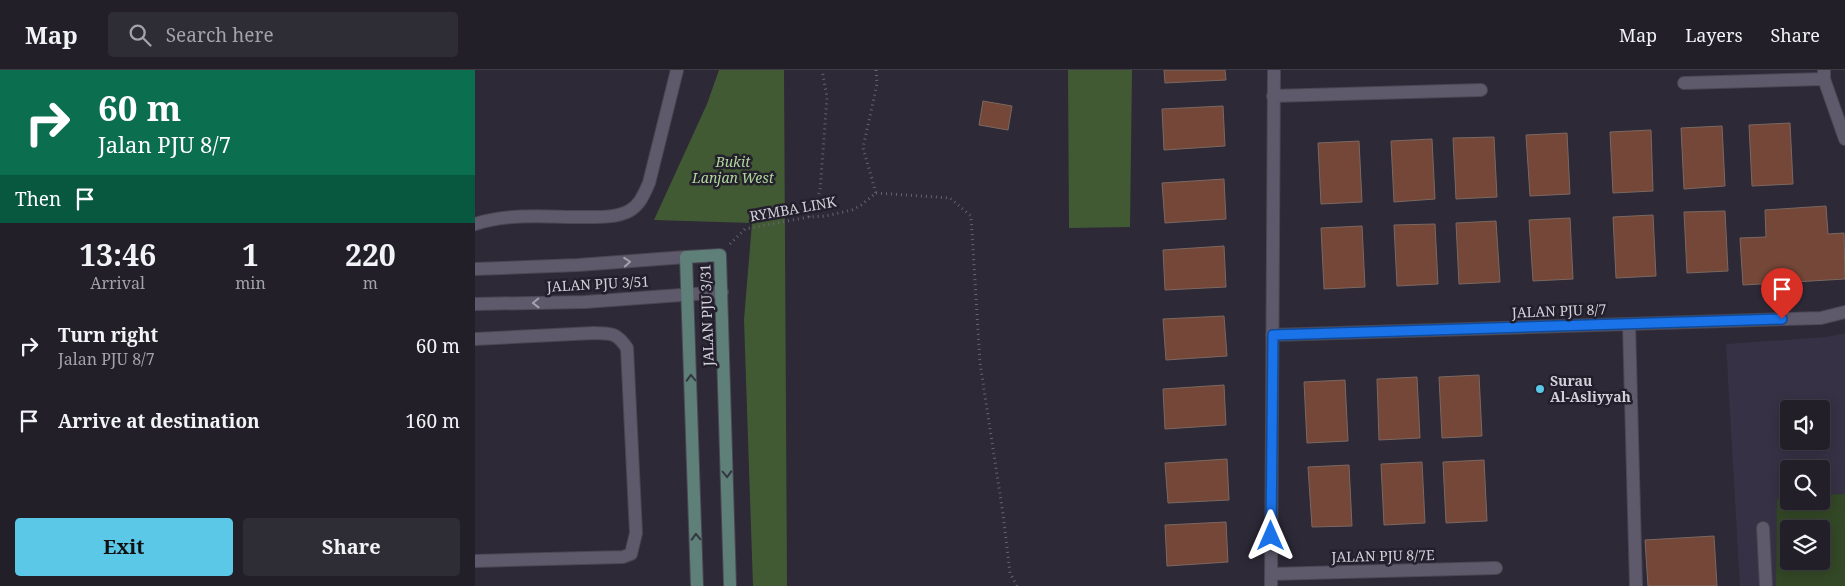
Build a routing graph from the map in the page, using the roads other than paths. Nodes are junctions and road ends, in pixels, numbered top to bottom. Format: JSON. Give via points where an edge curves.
{"nodes":[{"id":1,"x":677,"y":70,"type":"edge"},
{"id":2,"x":1274,"y":70,"type":"edge"},
{"id":3,"x":1824,"y":75,"type":"edge"},
{"id":4,"x":1683,"y":83,"type":"dead end"},
{"id":5,"x":1481,"y":90,"type":"dead end"},
{"id":6,"x":1273,"y":96,"type":"junction"},
{"id":7,"x":1845,"y":139,"type":"edge"},
{"id":8,"x":475,"y":224,"type":"edge"},
{"id":9,"x":686,"y":257,"type":"junction"},
{"id":10,"x":475,"y":269,"type":"edge"},
{"id":11,"x":722,"y":292,"type":"junction"},
{"id":12,"x":688,"y":294,"type":"junction"},
{"id":13,"x":475,"y":304,"type":"edge"},
{"id":14,"x":1845,"y":312,"type":"edge"},
{"id":15,"x":1629,"y":324,"type":"junction"},
{"id":16,"x":1273,"y":335,"type":"junction"},
{"id":17,"x":475,"y":339,"type":"edge"},
{"id":18,"x":1763,"y":528,"type":"dead end"},
{"id":19,"x":475,"y":561,"type":"edge"},
{"id":20,"x":1496,"y":568,"type":"dead end"},
{"id":21,"x":1271,"y":580,"type":"edge"},
{"id":22,"x":697,"y":586,"type":"edge"},
{"id":23,"x":730,"y":586,"type":"edge"},
{"id":24,"x":1636,"y":586,"type":"edge"},
{"id":25,"x":1766,"y":586,"type":"edge"}],
"edges":[{"from":1,"to":8,"type":"street","via":[[649,183],[642,200],[629,212],[607,216],[515,217]]},
{"from":2,"to":6,"type":"street"},
{"from":3,"to":4,"type":"street"},
{"from":3,"to":7,"type":"street"},
{"from":5,"to":6,"type":"street"},
{"from":6,"to":16,"type":"street"},
{"from":10,"to":9,"type":"street","name":"JALAN PJU 3/51","one_way":true},
{"from":9,"to":11,"type":"street","name":"JALAN PJU 3/31","via":[[720,255]]},
{"from":9,"to":12,"type":"street","name":"JALAN PJU 3/31"},
{"from":11,"to":12,"type":"street","name":"JALAN PJU 3/51"},
{"from":11,"to":23,"type":"street","name":"JALAN PJU 3/31","one_way":true},
{"from":12,"to":13,"type":"street","name":"JALAN PJU 3/51","one_way":true,"via":[[585,302]]},
{"from":22,"to":12,"type":"street","name":"JALAN PJU 3/31","one_way":true},
{"from":14,"to":15,"type":"street","name":"JALAN PJU 8/7","via":[[1821,318]]},
{"from":15,"to":16,"type":"street","name":"JALAN PJU 8/7"},
{"from":15,"to":24,"type":"street"},
{"from":16,"to":21,"type":"street"},
{"from":17,"to":19,"type":"street","via":[[594,334],[619,337],[627,348],[637,533],[631,554],[623,557]]},
{"from":18,"to":25,"type":"street"},
{"from":20,"to":21,"type":"street","name":"JALAN PJU 8/7E"}]}
